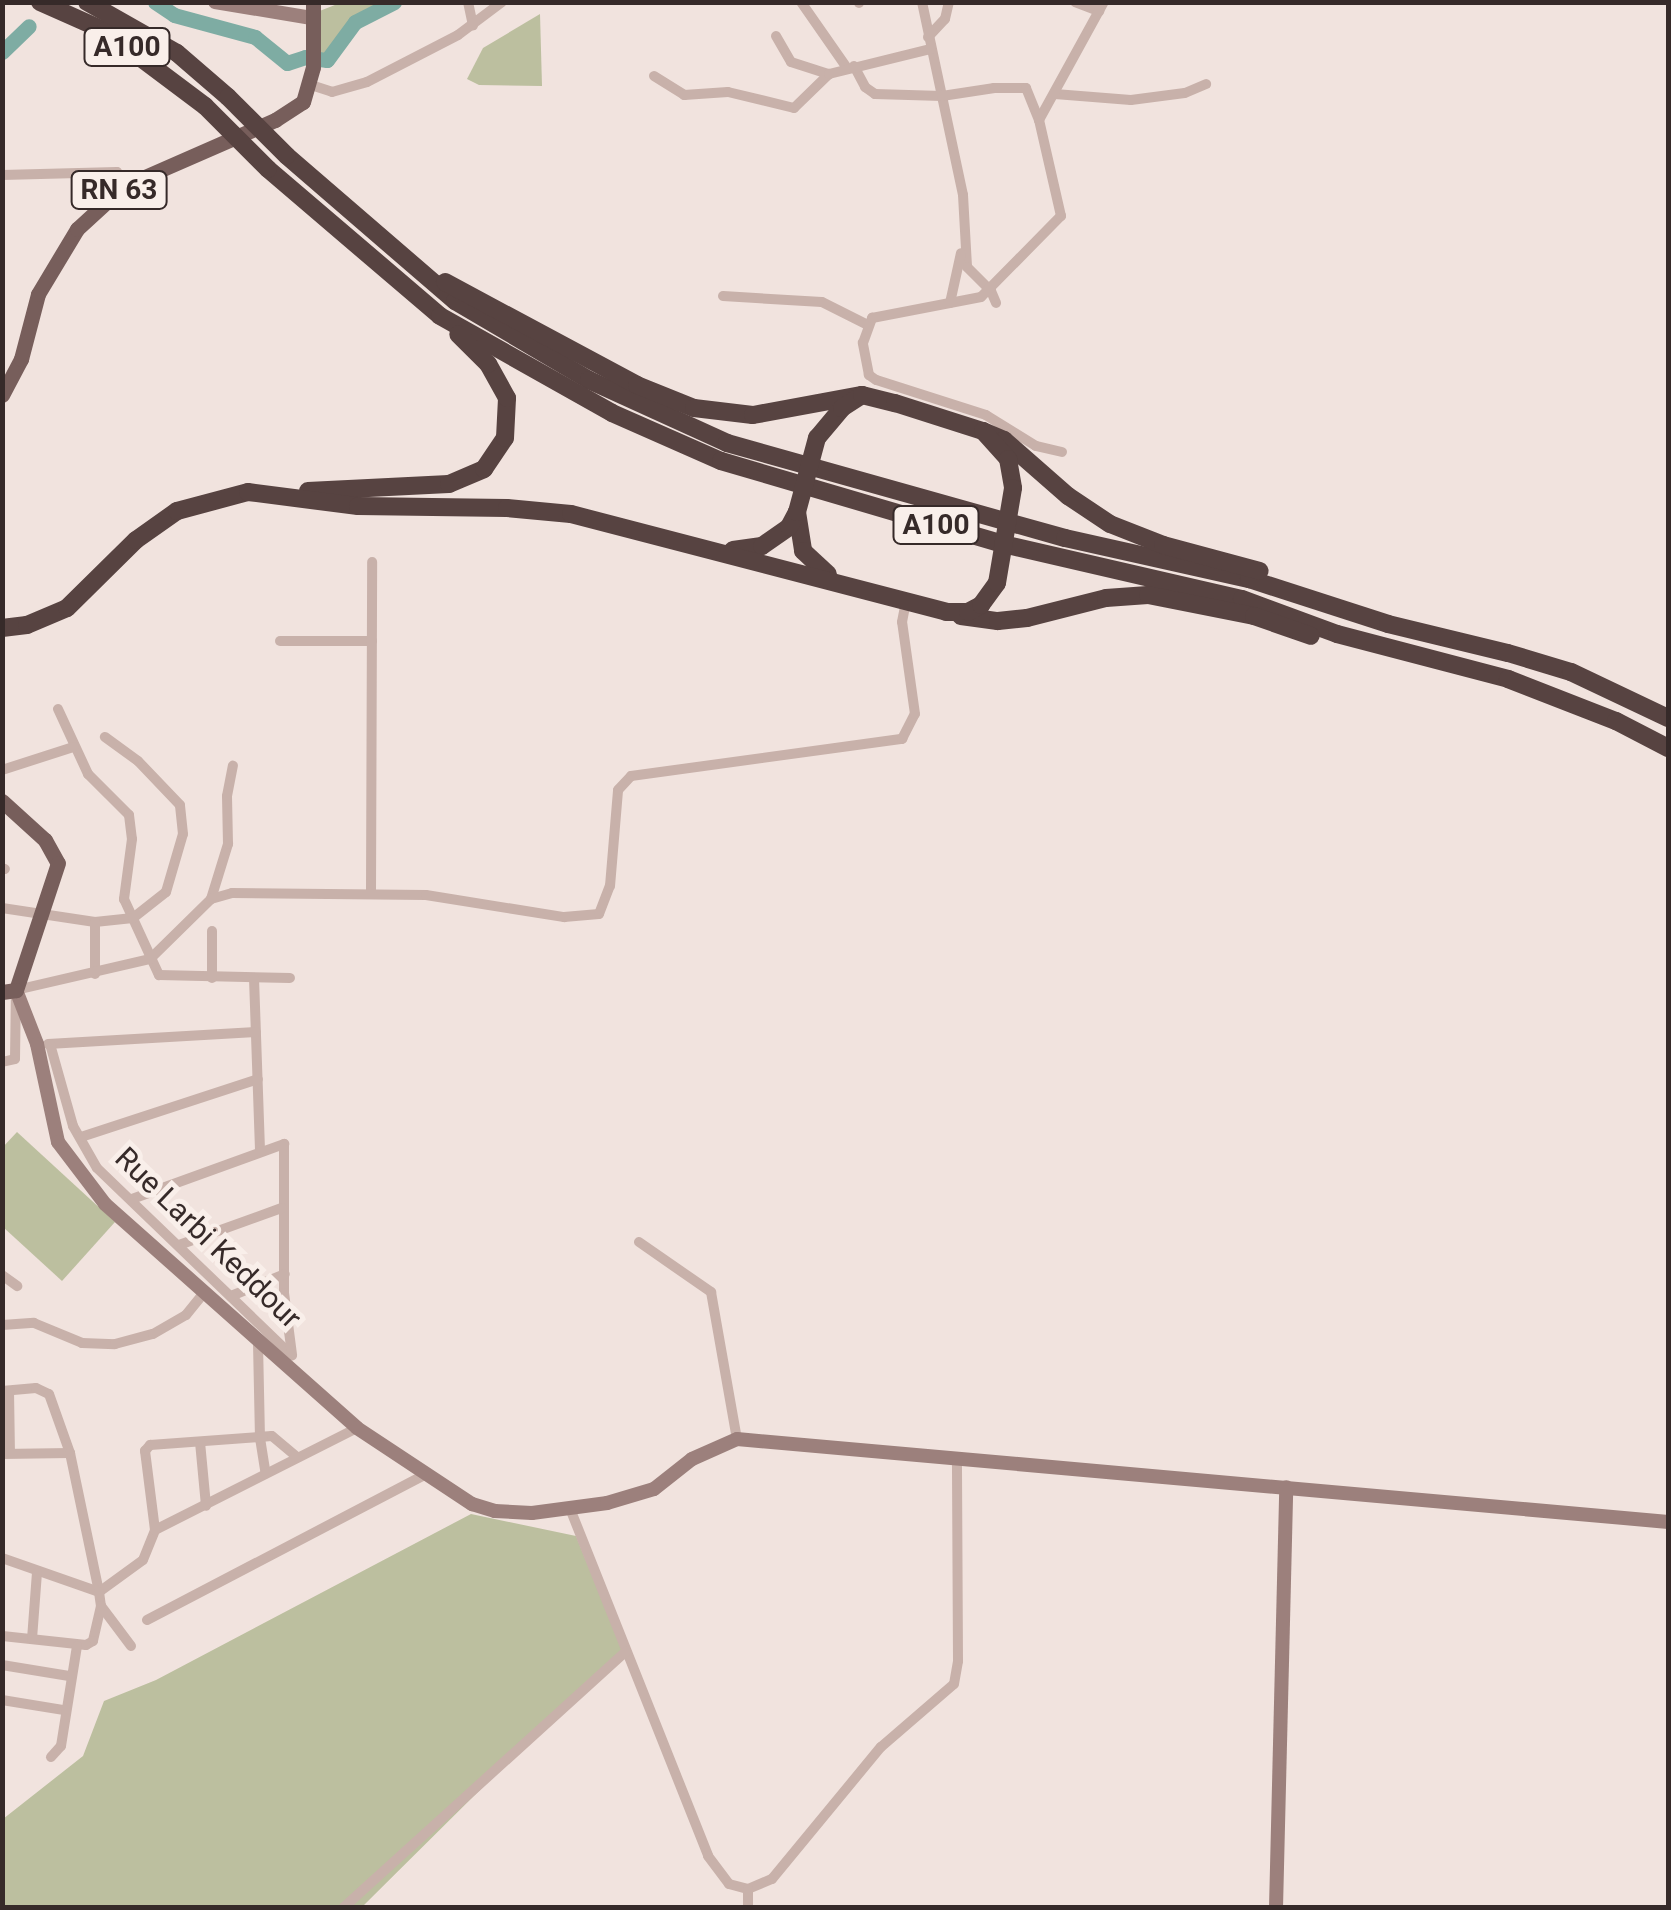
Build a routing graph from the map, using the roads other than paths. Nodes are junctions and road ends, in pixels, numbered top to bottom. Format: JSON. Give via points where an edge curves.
{"nodes":[{"id":1,"x":40,"y":2,"type":"edge"},
{"id":2,"x":87,"y":2,"type":"edge"},
{"id":3,"x":215,"y":2,"type":"edge"},
{"id":4,"x":468,"y":2,"type":"edge"},
{"id":5,"x":502,"y":2,"type":"edge"},
{"id":6,"x":801,"y":2,"type":"edge"},
{"id":7,"x":922,"y":2,"type":"edge"},
{"id":8,"x":949,"y":2,"type":"edge"},
{"id":9,"x":957,"y":2,"type":"edge"},
{"id":10,"x":1075,"y":2,"type":"edge"},
{"id":11,"x":1102,"y":7,"type":"edge"},
{"id":12,"x":266,"y":8,"type":"edge"},
{"id":13,"x":312,"y":10,"type":"edge"},
{"id":14,"x":945,"y":18,"type":"junction"},
{"id":15,"x":472,"y":24,"type":"junction"},
{"id":16,"x":776,"y":36,"type":"dead end"},
{"id":17,"x":929,"y":43,"type":"junction"},
{"id":18,"x":851,"y":67,"type":"junction"},
{"id":19,"x":830,"y":74,"type":"junction"},
{"id":20,"x":654,"y":76,"type":"dead end"},
{"id":21,"x":1206,"y":84,"type":"dead end"},
{"id":22,"x":311,"y":85,"type":"junction"},
{"id":23,"x":1055,"y":94,"type":"junction"},
{"id":24,"x":942,"y":96,"type":"junction"},
{"id":25,"x":1039,"y":120,"type":"junction"},
{"id":26,"x":2,"y":175,"type":"edge"},
{"id":27,"x":124,"y":186,"type":"junction"},
{"id":28,"x":357,"y":221,"type":"junction"},
{"id":29,"x":964,"y":237,"type":"junction"},
{"id":30,"x":991,"y":291,"type":"junction"},
{"id":31,"x":723,"y":296,"type":"dead end"},
{"id":32,"x":950,"y":303,"type":"junction"},
{"id":33,"x":996,"y":303,"type":"dead end"},
{"id":34,"x":440,"y":316,"type":"junction"},
{"id":35,"x":866,"y":324,"type":"junction"},
{"id":36,"x":869,"y":375,"type":"junction"},
{"id":37,"x":2,"y":395,"type":"edge"},
{"id":38,"x":862,"y":395,"type":"junction"},
{"id":39,"x":984,"y":431,"type":"junction"},
{"id":40,"x":1062,"y":452,"type":"dead end"},
{"id":41,"x":248,"y":492,"type":"junction"},
{"id":42,"x":797,"y":512,"type":"junction"},
{"id":43,"x":683,"y":542,"type":"junction"},
{"id":44,"x":372,"y":562,"type":"dead end"},
{"id":45,"x":858,"y":586,"type":"junction"},
{"id":46,"x":906,"y":601,"type":"junction"},
{"id":47,"x":946,"y":612,"type":"junction"},
{"id":48,"x":1351,"y":614,"type":"junction"},
{"id":49,"x":2,"y":628,"type":"edge"},
{"id":50,"x":280,"y":641,"type":"dead end"},
{"id":51,"x":372,"y":642,"type":"junction"},
{"id":52,"x":1411,"y":656,"type":"junction"},
{"id":53,"x":58,"y":710,"type":"dead end"},
{"id":54,"x":1668,"y":718,"type":"edge"},
{"id":55,"x":105,"y":737,"type":"dead end"},
{"id":56,"x":74,"y":747,"type":"junction"},
{"id":57,"x":1668,"y":748,"type":"edge"},
{"id":58,"x":233,"y":766,"type":"dead end"},
{"id":59,"x":2,"y":770,"type":"edge"},
{"id":60,"x":2,"y":800,"type":"edge"},
{"id":61,"x":371,"y":893,"type":"junction"},
{"id":62,"x":211,"y":900,"type":"junction"},
{"id":63,"x":2,"y":908,"type":"edge"},
{"id":64,"x":40,"y":916,"type":"junction"},
{"id":65,"x":133,"y":918,"type":"junction"},
{"id":66,"x":95,"y":922,"type":"junction"},
{"id":67,"x":212,"y":931,"type":"dead end"},
{"id":68,"x":150,"y":959,"type":"junction"},
{"id":69,"x":96,"y":974,"type":"junction"},
{"id":70,"x":212,"y":978,"type":"junction"},
{"id":71,"x":254,"y":978,"type":"junction"},
{"id":72,"x":290,"y":978,"type":"dead end"},
{"id":73,"x":9,"y":991,"type":"edge"},
{"id":74,"x":256,"y":1032,"type":"junction"},
{"id":75,"x":44,"y":1044,"type":"junction"},
{"id":76,"x":2,"y":1062,"type":"edge"},
{"id":77,"x":258,"y":1079,"type":"junction"},
{"id":78,"x":81,"y":1137,"type":"junction"},
{"id":79,"x":260,"y":1152,"type":"junction"},
{"id":80,"x":132,"y":1198,"type":"junction"},
{"id":81,"x":282,"y":1208,"type":"junction"},
{"id":82,"x":639,"y":1242,"type":"dead end"},
{"id":83,"x":179,"y":1245,"type":"junction"},
{"id":84,"x":2,"y":1274,"type":"edge"},
{"id":85,"x":284,"y":1274,"type":"junction"},
{"id":86,"x":17,"y":1286,"type":"dead end"},
{"id":87,"x":203,"y":1294,"type":"junction"},
{"id":88,"x":231,"y":1296,"type":"junction"},
{"id":89,"x":2,"y":1325,"type":"edge"},
{"id":90,"x":258,"y":1343,"type":"junction"},
{"id":91,"x":292,"y":1354,"type":"junction"},
{"id":92,"x":294,"y":1374,"type":"junction"},
{"id":93,"x":6,"y":1391,"type":"edge"},
{"id":94,"x":357,"y":1428,"type":"junction"},
{"id":95,"x":260,"y":1438,"type":"junction"},
{"id":96,"x":737,"y":1439,"type":"junction"},
{"id":97,"x":200,"y":1442,"type":"junction"},
{"id":98,"x":6,"y":1454,"type":"edge"},
{"id":99,"x":70,"y":1454,"type":"junction"},
{"id":100,"x":297,"y":1457,"type":"junction"},
{"id":101,"x":956,"y":1458,"type":"junction"},
{"id":102,"x":266,"y":1474,"type":"junction"},
{"id":103,"x":424,"y":1475,"type":"junction"},
{"id":104,"x":1286,"y":1488,"type":"junction"},
{"id":105,"x":206,"y":1506,"type":"junction"},
{"id":106,"x":571,"y":1510,"type":"junction"},
{"id":107,"x":1668,"y":1522,"type":"edge"},
{"id":108,"x":155,"y":1530,"type":"junction"},
{"id":109,"x":2,"y":1558,"type":"edge"},
{"id":110,"x":38,"y":1573,"type":"junction"},
{"id":111,"x":100,"y":1592,"type":"junction"},
{"id":112,"x":100,"y":1606,"type":"junction"},
{"id":113,"x":146,"y":1620,"type":"dead end"},
{"id":114,"x":2,"y":1636,"type":"edge"},
{"id":115,"x":32,"y":1639,"type":"junction"},
{"id":116,"x":77,"y":1646,"type":"junction"},
{"id":117,"x":131,"y":1646,"type":"dead end"},
{"id":118,"x":626,"y":1651,"type":"junction"},
{"id":119,"x":2,"y":1665,"type":"edge"},
{"id":120,"x":69,"y":1676,"type":"junction"},
{"id":121,"x":2,"y":1700,"type":"edge"},
{"id":122,"x":64,"y":1710,"type":"junction"},
{"id":123,"x":51,"y":1756,"type":"dead end"},
{"id":124,"x":748,"y":1889,"type":"junction"},
{"id":125,"x":343,"y":1908,"type":"edge"},
{"id":126,"x":748,"y":1908,"type":"edge"},
{"id":127,"x":1276,"y":1908,"type":"edge"}],
"edges":[{"from":1,"to":34,"type":"highway","name":"A100","number":"A100","bridge":true,"via":[[105,31],[205,106]]},
{"from":2,"to":28,"type":"highway","name":"A100","number":"A100","bridge":true,"via":[[177,53]]},
{"from":3,"to":12,"type":"main road"},
{"from":4,"to":15,"type":"street"},
{"from":5,"to":15,"type":"street"},
{"from":6,"to":18,"type":"street"},
{"from":7,"to":17,"type":"street"},
{"from":8,"to":14,"type":"street"},
{"from":9,"to":14,"type":"street"},
{"from":10,"to":11,"type":"street"},
{"from":11,"to":23,"type":"street"},
{"from":12,"to":13,"type":"main road"},
{"from":13,"to":22,"type":"main road"},
{"from":14,"to":17,"type":"street"},
{"from":15,"to":22,"type":"street","via":[[367,82],[332,92]]},
{"from":16,"to":19,"type":"street","via":[[790,62]]},
{"from":17,"to":18,"type":"street"},
{"from":17,"to":24,"type":"street"},
{"from":18,"to":19,"type":"street"},
{"from":18,"to":24,"type":"street","via":[[876,94]]},
{"from":19,"to":20,"type":"street","via":[[790,108],[728,92],[684,94]]},
{"from":21,"to":23,"type":"street","via":[[1131,100]]},
{"from":22,"to":27,"type":"main road","number":"RN 63","via":[[303,102],[275,120]]},
{"from":23,"to":25,"type":"street"},
{"from":24,"to":25,"type":"street","via":[[1026,88]]},
{"from":24,"to":29,"type":"street","via":[[963,195]]},
{"from":25,"to":30,"type":"street","via":[[1060,216]]},
{"from":26,"to":27,"type":"street","via":[[117,172]]},
{"from":27,"to":37,"type":"main road","number":"RN 63","via":[[77,229],[51,268]]},
{"from":28,"to":38,"type":"highway","via":[[497,311],[694,408],[753,414]]},
{"from":28,"to":48,"type":"highway","name":"A100","number":"A100","via":[[455,301],[533,349],[727,443],[1065,538],[1250,579]]},
{"from":29,"to":30,"type":"street","via":[[967,267]]},
{"from":29,"to":32,"type":"street"},
{"from":30,"to":32,"type":"street"},
{"from":30,"to":33,"type":"street"},
{"from":31,"to":35,"type":"street","via":[[822,302]]},
{"from":32,"to":35,"type":"street"},
{"from":34,"to":41,"type":"highway","via":[[488,364],[507,398],[505,438],[484,469],[418,487]]},
{"from":34,"to":52,"type":"highway","name":"A100","number":"A100","via":[[612,413],[738,467],[1004,544],[1242,599]]},
{"from":35,"to":36,"type":"street"},
{"from":36,"to":38,"type":"street","via":[[861,382]]},
{"from":36,"to":40,"type":"street","via":[[986,414],[1036,446]]},
{"from":38,"to":39,"type":"highway"},
{"from":38,"to":42,"type":"highway","bridge":true,"via":[[816,438]]},
{"from":39,"to":47,"type":"highway","bridge":true,"via":[[1008,459],[1013,488],[997,583],[981,605]]},
{"from":39,"to":48,"type":"highway","via":[[1110,524],[1256,569]]},
{"from":41,"to":43,"type":"highway","via":[[358,506],[571,514]]},
{"from":41,"to":49,"type":"highway","via":[[177,511],[136,540],[67,608]]},
{"from":42,"to":43,"type":"highway","via":[[789,527],[762,546],[742,551]]},
{"from":42,"to":45,"type":"highway","via":[[797,534],[810,561]]},
{"from":43,"to":45,"type":"highway"},
{"from":44,"to":51,"type":"street"},
{"from":45,"to":46,"type":"highway"},
{"from":46,"to":47,"type":"highway"},
{"from":46,"to":61,"type":"street","via":[[902,622],[915,714],[902,739],[631,776],[618,790],[610,886],[599,914],[564,917],[480,901]]},
{"from":47,"to":52,"type":"highway","via":[[998,621],[1148,595]]},
{"from":48,"to":54,"type":"highway","name":"A100","number":"A100","via":[[1571,672]]},
{"from":50,"to":51,"type":"street"},
{"from":51,"to":61,"type":"street"},
{"from":52,"to":57,"type":"highway","name":"A100","number":"A100","via":[[1538,689]]},
{"from":53,"to":56,"type":"street"},
{"from":55,"to":65,"type":"street","via":[[180,804],[183,834],[166,892]]},
{"from":56,"to":59,"type":"street"},
{"from":56,"to":65,"type":"street","via":[[88,774],[128,814],[132,839],[123,884]]},
{"from":58,"to":62,"type":"street","via":[[228,844]]},
{"from":60,"to":64,"type":"main road","via":[[45,840],[58,863]]},
{"from":61,"to":62,"type":"street","via":[[251,892]]},
{"from":62,"to":68,"type":"street"},
{"from":63,"to":64,"type":"street"},
{"from":64,"to":66,"type":"street"},
{"from":64,"to":73,"type":"main road"},
{"from":65,"to":66,"type":"street"},
{"from":65,"to":68,"type":"street"},
{"from":66,"to":69,"type":"street"},
{"from":67,"to":70,"type":"street"},
{"from":68,"to":69,"type":"street"},
{"from":68,"to":70,"type":"street","via":[[166,978]]},
{"from":69,"to":73,"type":"street"},
{"from":70,"to":71,"type":"street"},
{"from":71,"to":72,"type":"street"},
{"from":71,"to":74,"type":"street"},
{"from":73,"to":75,"type":"main road"},
{"from":73,"to":76,"type":"street","via":[[15,1059]]},
{"from":74,"to":75,"type":"street"},
{"from":74,"to":77,"type":"street"},
{"from":75,"to":78,"type":"street","name":"Rue Larbi Keddour"},
{"from":75,"to":87,"type":"main road","via":[[58,1142],[105,1204]]},
{"from":77,"to":78,"type":"street"},
{"from":77,"to":79,"type":"street"},
{"from":78,"to":80,"type":"street","name":"Rue Larbi Keddour","via":[[97,1168]]},
{"from":79,"to":80,"type":"street"},
{"from":79,"to":81,"type":"street","via":[[284,1144]]},
{"from":80,"to":83,"type":"street","name":"Rue Larbi Keddour"},
{"from":81,"to":83,"type":"street"},
{"from":81,"to":85,"type":"street"},
{"from":82,"to":96,"type":"street","via":[[710,1292]]},
{"from":83,"to":88,"type":"street","name":"Rue Larbi Keddour"},
{"from":84,"to":86,"type":"street"},
{"from":85,"to":88,"type":"street"},
{"from":85,"to":91,"type":"street"},
{"from":87,"to":89,"type":"street","via":[[186,1315],[153,1334],[115,1344],[82,1342],[34,1323]]},
{"from":87,"to":90,"type":"main road"},
{"from":88,"to":91,"type":"street","name":"Rue Larbi Keddour"},
{"from":90,"to":92,"type":"main road"},
{"from":90,"to":95,"type":"street"},
{"from":91,"to":92,"type":"street"},
{"from":92,"to":94,"type":"main road"},
{"from":93,"to":98,"type":"street"},
{"from":93,"to":99,"type":"street","via":[[36,1388],[49,1394]]},
{"from":94,"to":100,"type":"street"},
{"from":94,"to":103,"type":"main road"},
{"from":95,"to":97,"type":"street"},
{"from":95,"to":100,"type":"street","via":[[279,1438]]},
{"from":95,"to":102,"type":"street"},
{"from":96,"to":101,"type":"main road"},
{"from":96,"to":106,"type":"main road","via":[[692,1459],[654,1489]]},
{"from":97,"to":105,"type":"street"},
{"from":97,"to":108,"type":"street","via":[[146,1447]]},
{"from":98,"to":99,"type":"street"},
{"from":99,"to":111,"type":"street"},
{"from":100,"to":102,"type":"street"},
{"from":101,"to":104,"type":"main road"},
{"from":101,"to":124,"type":"street","via":[[954,1684],[880,1747],[772,1880]]},
{"from":102,"to":105,"type":"street"},
{"from":103,"to":106,"type":"main road","via":[[495,1511]]},
{"from":103,"to":113,"type":"street"},
{"from":104,"to":107,"type":"main road"},
{"from":104,"to":127,"type":"main road"},
{"from":105,"to":108,"type":"street"},
{"from":106,"to":118,"type":"street"},
{"from":108,"to":111,"type":"street","via":[[143,1560]]},
{"from":109,"to":110,"type":"street"},
{"from":110,"to":111,"type":"street"},
{"from":110,"to":115,"type":"street"},
{"from":111,"to":112,"type":"street"},
{"from":112,"to":116,"type":"street","via":[[92,1641]]},
{"from":112,"to":117,"type":"street"},
{"from":114,"to":115,"type":"street"},
{"from":115,"to":116,"type":"street"},
{"from":116,"to":120,"type":"street"},
{"from":118,"to":124,"type":"street","via":[[708,1856],[729,1884]]},
{"from":118,"to":125,"type":"street"},
{"from":119,"to":120,"type":"street"},
{"from":120,"to":122,"type":"street"},
{"from":121,"to":122,"type":"street"},
{"from":122,"to":123,"type":"street","via":[[61,1746]]},
{"from":124,"to":126,"type":"street"}]}
